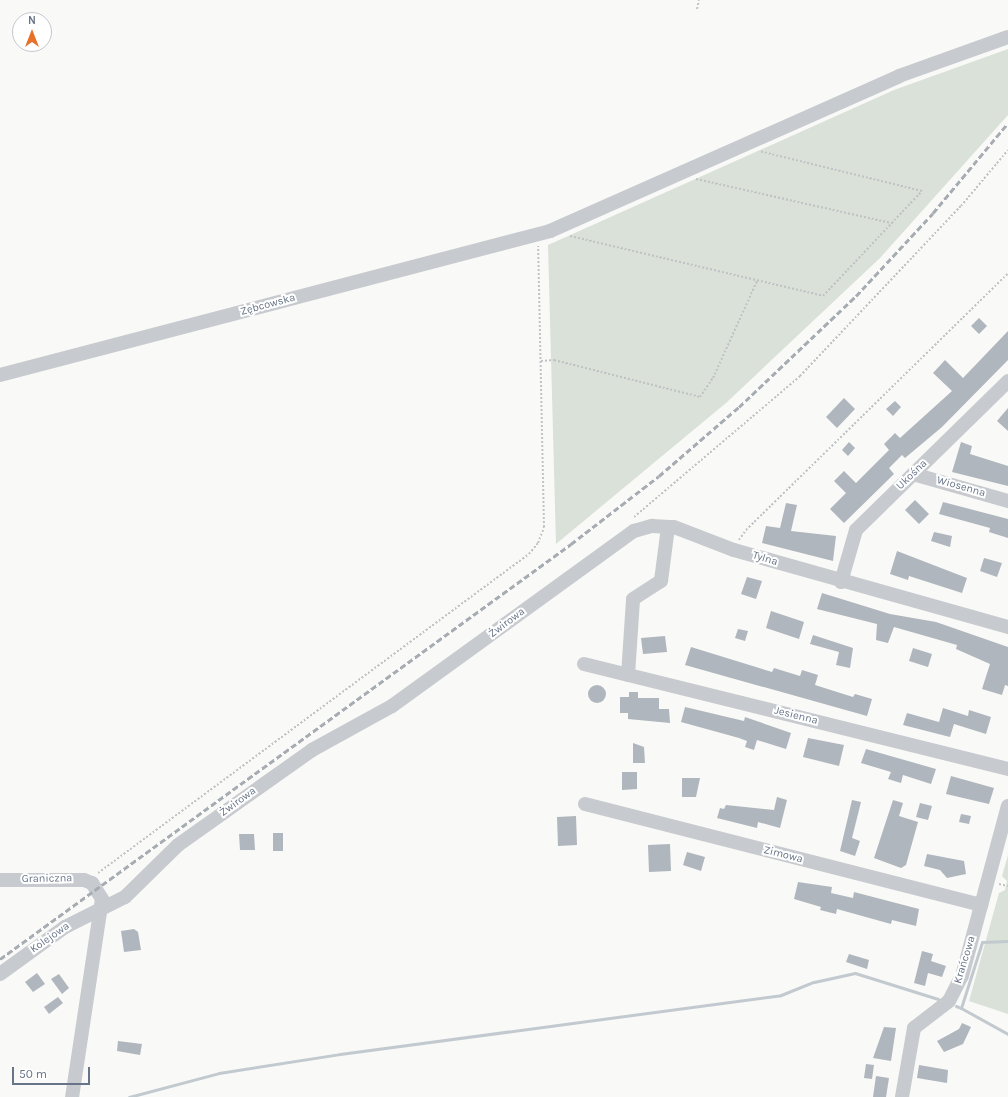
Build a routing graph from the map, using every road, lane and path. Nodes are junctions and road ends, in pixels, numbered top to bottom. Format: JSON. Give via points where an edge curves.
{"nodes":[{"id":1,"x":699,"y":0,"type":"edge"},
{"id":2,"x":697,"y":9,"type":"dead end"},
{"id":3,"x":1008,"y":37,"type":"edge"},
{"id":4,"x":740,"y":146,"type":"junction"},
{"id":5,"x":1008,"y":150,"type":"edge"},
{"id":6,"x":677,"y":175,"type":"junction"},
{"id":7,"x":892,"y":223,"type":"junction"},
{"id":8,"x":541,"y":234,"type":"junction"},
{"id":9,"x":1008,"y":273,"type":"edge"},
{"id":10,"x":757,"y":281,"type":"junction"},
{"id":11,"x":541,"y":361,"type":"junction"},
{"id":12,"x":0,"y":375,"type":"edge"},
{"id":13,"x":1008,"y":382,"type":"edge"},
{"id":14,"x":913,"y":474,"type":"junction"},
{"id":15,"x":1008,"y":501,"type":"edge"},
{"id":16,"x":633,"y":519,"type":"dead end"},
{"id":17,"x":668,"y":527,"type":"junction"},
{"id":18,"x":734,"y":550,"type":"junction"},
{"id":19,"x":841,"y":582,"type":"junction"},
{"id":20,"x":541,"y":598,"type":"joint"},
{"id":21,"x":1008,"y":627,"type":"edge"},
{"id":22,"x":584,"y":664,"type":"dead end"},
{"id":23,"x":628,"y":675,"type":"junction"},
{"id":24,"x":1008,"y":769,"type":"edge"},
{"id":25,"x":585,"y":804,"type":"dead end"},
{"id":26,"x":1008,"y":806,"type":"edge"},
{"id":27,"x":0,"y":880,"type":"edge"},
{"id":28,"x":92,"y":883,"type":"junction"},
{"id":29,"x":981,"y":905,"type":"junction"},
{"id":30,"x":103,"y":906,"type":"junction"},
{"id":31,"x":0,"y":974,"type":"edge"},
{"id":32,"x":72,"y":1097,"type":"edge"},
{"id":33,"x":902,"y":1097,"type":"edge"}],
"edges":[{"from":1,"to":2,"type":"path"},
{"from":3,"to":4,"type":"street","name":"Zębcowska","via":[[899,76]]},
{"from":4,"to":6,"type":"street","name":"Zębcowska"},
{"from":4,"to":7,"type":"path","via":[[922,191]]},
{"from":5,"to":16,"type":"path","via":[[961,206],[800,376]]},
{"from":6,"to":7,"type":"path"},
{"from":6,"to":8,"type":"street","name":"Zębcowska"},
{"from":7,"to":10,"type":"path","via":[[823,296]]},
{"from":8,"to":10,"type":"path"},
{"from":8,"to":11,"type":"path"},
{"from":8,"to":12,"type":"street","name":"Zębcowska"},
{"from":9,"to":18,"type":"path","via":[[746,530]]},
{"from":10,"to":11,"type":"path","via":[[714,378],[700,396],[554,360]]},
{"from":11,"to":28,"type":"path","via":[[544,527],[538,543],[529,554],[101,869]]},
{"from":13,"to":14,"type":"street","name":"Ukośna"},
{"from":14,"to":15,"type":"street","name":"Wiosenna"},
{"from":14,"to":19,"type":"street","name":"Ukośna","via":[[856,530]]},
{"from":17,"to":18,"type":"street","name":"Tylna"},
{"from":17,"to":20,"type":"street","name":"Tylna","via":[[634,531]]},
{"from":17,"to":23,"type":"street","via":[[660,581],[633,599]]},
{"from":18,"to":19,"type":"street","name":"Tylna"},
{"from":19,"to":21,"type":"street","name":"Tylna"},
{"from":20,"to":30,"type":"street","name":"Żwirowa","via":[[392,706],[312,750],[178,845],[125,898]]},
{"from":22,"to":23,"type":"street","name":"Jesienna"},
{"from":23,"to":24,"type":"street","name":"Jesienna"},
{"from":25,"to":29,"type":"street","name":"Zimowa"},
{"from":26,"to":29,"type":"street","name":"Krańcowa"},
{"from":27,"to":28,"type":"street","name":"Graniczna","via":[[75,878]]},
{"from":28,"to":30,"type":"street","via":[[100,894]]},
{"from":29,"to":33,"type":"street","name":"Krańcowa","via":[[955,991],[912,1034]]},
{"from":30,"to":31,"type":"street","name":"Kolejowa","via":[[65,927]]},
{"from":30,"to":32,"type":"street"}]}
